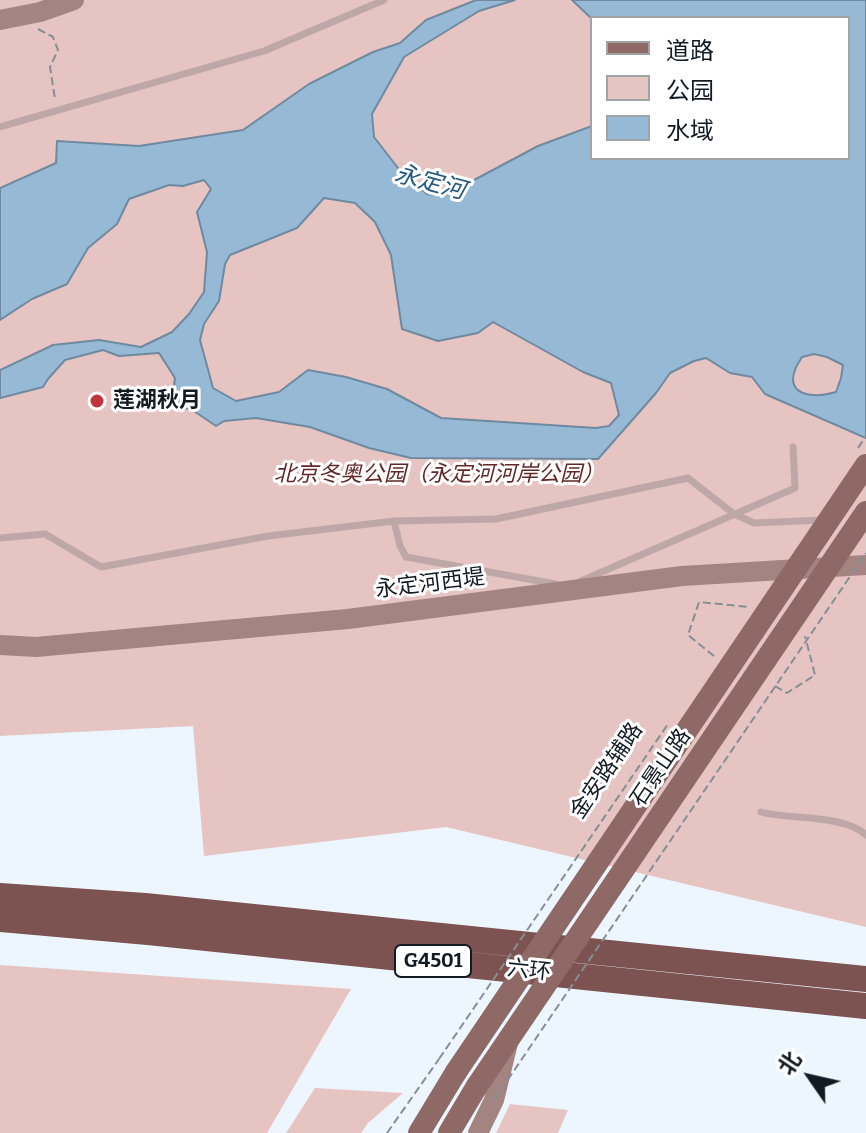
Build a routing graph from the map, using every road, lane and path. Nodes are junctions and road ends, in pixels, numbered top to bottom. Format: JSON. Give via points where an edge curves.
{"nodes":[{"id":1,"x":74,"y":0,"type":"edge"},
{"id":2,"x":384,"y":0,"type":"edge"},
{"id":3,"x":9,"y":19,"type":"edge"},
{"id":4,"x":58,"y":112,"type":"junction"},
{"id":5,"x":0,"y":127,"type":"edge"},
{"id":6,"x":866,"y":436,"type":"edge"},
{"id":7,"x":793,"y":447,"type":"dead end"},
{"id":8,"x":862,"y":457,"type":"edge"},
{"id":9,"x":734,"y":514,"type":"junction"},
{"id":10,"x":861,"y":516,"type":"edge"},
{"id":11,"x":838,"y":519,"type":"dead end"},
{"id":12,"x":394,"y":521,"type":"junction"},
{"id":13,"x":0,"y":538,"type":"edge"},
{"id":14,"x":866,"y":553,"type":"edge"},
{"id":15,"x":866,"y":565,"type":"edge"},
{"id":16,"x":569,"y":588,"type":"junction"},
{"id":17,"x":750,"y":605,"type":"dead end"},
{"id":18,"x":758,"y":608,"type":"dead end"},
{"id":19,"x":741,"y":618,"type":"dead end"},
{"id":20,"x":0,"y":645,"type":"edge"},
{"id":21,"x":715,"y":657,"type":"dead end"},
{"id":22,"x":670,"y":722,"type":"dead end"},
{"id":23,"x":761,"y":812,"type":"dead end"},
{"id":24,"x":864,"y":831,"type":"edge"},
{"id":25,"x":0,"y":896,"type":"edge"},
{"id":26,"x":0,"y":919,"type":"edge"},
{"id":27,"x":866,"y":979,"type":"edge"},
{"id":28,"x":866,"y":1006,"type":"edge"},
{"id":29,"x":448,"y":1065,"type":"junction"},
{"id":30,"x":486,"y":1093,"type":"junction"},
{"id":31,"x":387,"y":1133,"type":"edge"},
{"id":32,"x":419,"y":1133,"type":"edge"},
{"id":33,"x":449,"y":1133,"type":"edge"},
{"id":34,"x":478,"y":1133,"type":"edge"}],
"edges":[{"from":1,"to":3,"type":"street"},
{"from":2,"to":4,"type":"lane","via":[[264,51]]},
{"from":3,"to":4,"type":"path","via":[[53,37],[58,50],[50,67]]},
{"from":4,"to":5,"type":"lane"},
{"from":6,"to":8,"type":"path","bridge":true},
{"from":7,"to":9,"type":"lane","via":[[795,488]]},
{"from":8,"to":29,"type":"main road","name":"石景山路","bridge":true},
{"from":9,"to":11,"type":"lane","via":[[754,523]]},
{"from":9,"to":12,"type":"lane","via":[[688,478],[496,519]]},
{"from":9,"to":16,"type":"lane"},
{"from":10,"to":30,"type":"main road","name":"石景山路","bridge":true,"via":[[509,1039]]},
{"from":12,"to":13,"type":"lane","via":[[268,536],[101,567],[45,534]]},
{"from":12,"to":16,"type":"lane","via":[[406,557]]},
{"from":14,"to":30,"type":"path","bridge":true},
{"from":15,"to":16,"type":"street","name":"永定河西堤"},
{"from":16,"to":20,"type":"street","name":"永定河西堤","via":[[348,619],[36,647]]},
{"from":17,"to":19,"type":"path"},
{"from":18,"to":21,"type":"path","via":[[699,602],[688,635]]},
{"from":22,"to":29,"type":"path","name":"金安路辅路","bridge":true},
{"from":23,"to":24,"type":"lane"},
{"from":25,"to":27,"type":"highway","name":"六环","number":"G4501"},
{"from":26,"to":28,"type":"highway","name":"六环","number":"G4501"},
{"from":29,"to":31,"type":"path","name":"金安路辅路"},
{"from":29,"to":32,"type":"main road","name":"石景山路"},
{"from":30,"to":33,"type":"main road","name":"石景山路"},
{"from":30,"to":34,"type":"street"}]}
